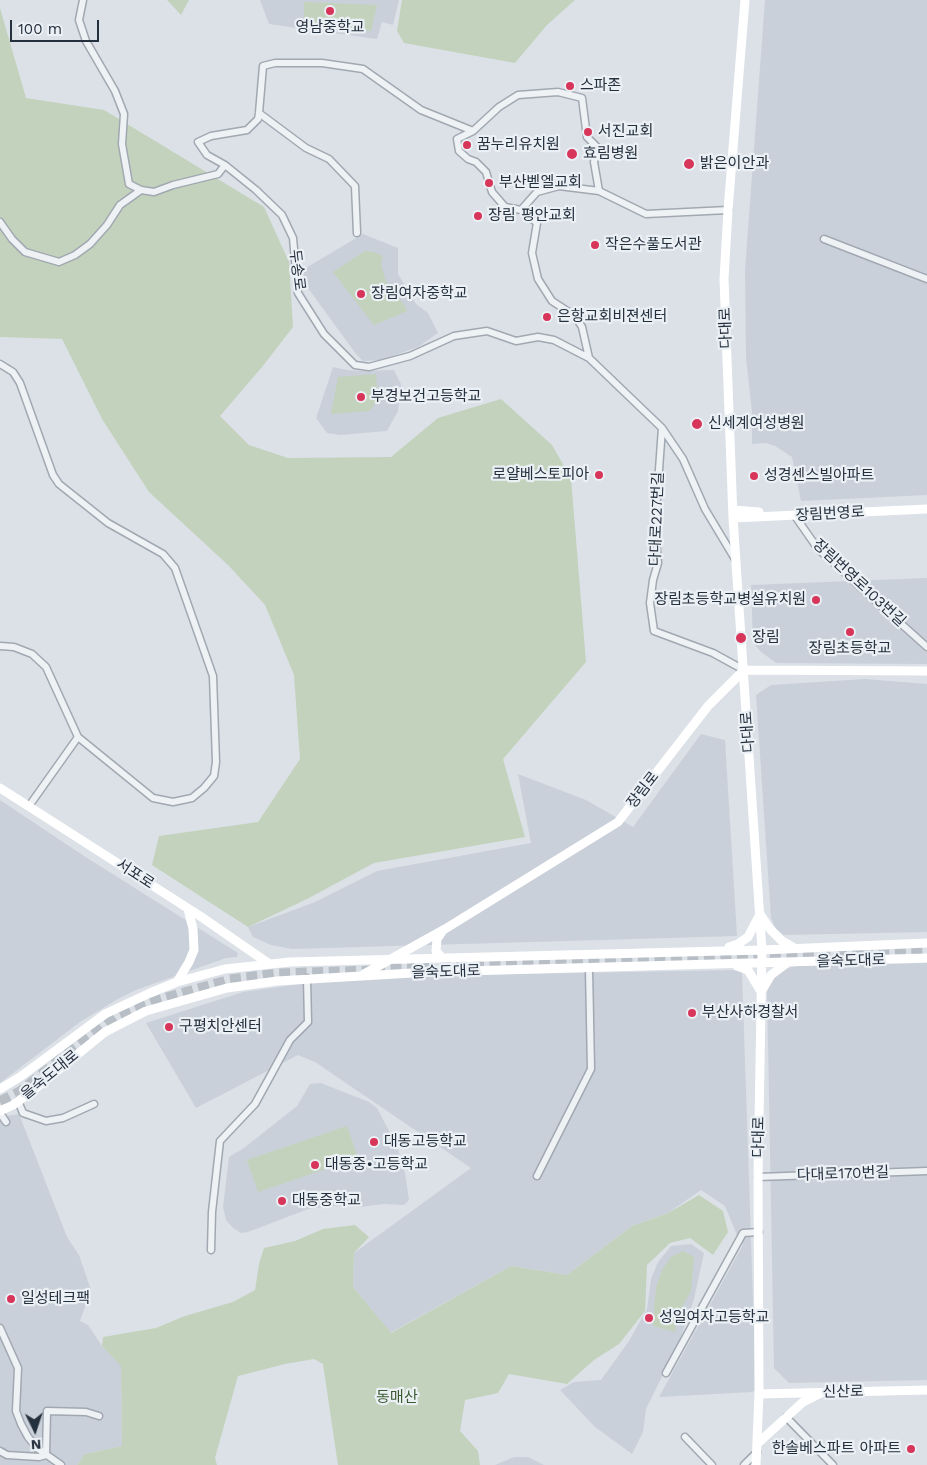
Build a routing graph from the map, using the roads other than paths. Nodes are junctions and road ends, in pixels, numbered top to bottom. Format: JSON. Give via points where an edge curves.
{"nodes":[{"id":1,"x":83,"y":0,"type":"edge"},
{"id":2,"x":745,"y":0,"type":"edge"},
{"id":3,"x":259,"y":113,"type":"junction"},
{"id":4,"x":473,"y":132,"type":"junction"},
{"id":5,"x":225,"y":165,"type":"junction"},
{"id":6,"x":141,"y":190,"type":"junction"},
{"id":7,"x":599,"y":191,"type":"junction"},
{"id":8,"x":521,"y":210,"type":"junction"},
{"id":9,"x":728,"y":210,"type":"junction"},
{"id":10,"x":0,"y":222,"type":"edge"},
{"id":11,"x":357,"y":233,"type":"dead end"},
{"id":12,"x":824,"y":239,"type":"dead end"},
{"id":13,"x":927,"y":279,"type":"edge"},
{"id":14,"x":589,"y":358,"type":"junction"},
{"id":15,"x":0,"y":364,"type":"edge"},
{"id":16,"x":662,"y":428,"type":"junction"},
{"id":17,"x":927,"y":504,"type":"edge"},
{"id":18,"x":927,"y":509,"type":"edge"},
{"id":19,"x":734,"y":514,"type":"junction"},
{"id":20,"x":795,"y":514,"type":"junction"},
{"id":21,"x":737,"y":562,"type":"junction"},
{"id":22,"x":0,"y":646,"type":"edge"},
{"id":23,"x":927,"y":647,"type":"edge"},
{"id":24,"x":744,"y":670,"type":"junction"},
{"id":25,"x":927,"y":672,"type":"edge"},
{"id":26,"x":78,"y":737,"type":"junction"},
{"id":27,"x":0,"y":788,"type":"edge"},
{"id":28,"x":29,"y":806,"type":"junction"},
{"id":29,"x":188,"y":909,"type":"junction"},
{"id":30,"x":760,"y":914,"type":"junction"},
{"id":31,"x":445,"y":928,"type":"junction"},
{"id":32,"x":927,"y":942,"type":"edge"},
{"id":33,"x":794,"y":948,"type":"junction"},
{"id":34,"x":762,"y":950,"type":"junction"},
{"id":35,"x":722,"y":951,"type":"junction"},
{"id":36,"x":442,"y":958,"type":"junction"},
{"id":37,"x":927,"y":958,"type":"edge"},
{"id":38,"x":387,"y":960,"type":"junction"},
{"id":39,"x":268,"y":963,"type":"junction"},
{"id":40,"x":787,"y":963,"type":"junction"},
{"id":41,"x":733,"y":964,"type":"junction"},
{"id":42,"x":761,"y":964,"type":"junction"},
{"id":43,"x":589,"y":969,"type":"junction"},
{"id":44,"x":362,"y":975,"type":"junction"},
{"id":45,"x":307,"y":978,"type":"junction"},
{"id":46,"x":270,"y":981,"type":"junction"},
{"id":47,"x":177,"y":982,"type":"junction"},
{"id":48,"x":761,"y":993,"type":"junction"},
{"id":49,"x":0,"y":1088,"type":"edge"},
{"id":50,"x":18,"y":1101,"type":"junction"},
{"id":51,"x":94,"y":1104,"type":"dead end"},
{"id":52,"x":0,"y":1112,"type":"edge"},
{"id":53,"x":6,"y":1122,"type":"dead end"},
{"id":54,"x":927,"y":1171,"type":"edge"},
{"id":55,"x":537,"y":1176,"type":"dead end"},
{"id":56,"x":758,"y":1177,"type":"junction"},
{"id":57,"x":759,"y":1232,"type":"junction"},
{"id":58,"x":211,"y":1250,"type":"dead end"},
{"id":59,"x":0,"y":1328,"type":"edge"},
{"id":60,"x":666,"y":1373,"type":"dead end"},
{"id":61,"x":927,"y":1390,"type":"edge"},
{"id":62,"x":824,"y":1392,"type":"junction"},
{"id":63,"x":759,"y":1394,"type":"junction"},
{"id":64,"x":99,"y":1416,"type":"dead end"},
{"id":65,"x":786,"y":1417,"type":"junction"},
{"id":66,"x":685,"y":1437,"type":"dead end"},
{"id":67,"x":757,"y":1448,"type":"junction"},
{"id":68,"x":0,"y":1451,"type":"edge"},
{"id":69,"x":46,"y":1455,"type":"junction"},
{"id":70,"x":61,"y":1465,"type":"edge"},
{"id":71,"x":712,"y":1465,"type":"edge"},
{"id":72,"x":744,"y":1465,"type":"edge"},
{"id":73,"x":756,"y":1465,"type":"edge"},
{"id":74,"x":833,"y":1465,"type":"edge"}],
"edges":[{"from":1,"to":6,"type":"street","via":[[79,20],[86,41],[115,91],[124,114],[122,144],[129,184]]},
{"from":2,"to":9,"type":"main road","name":"다대로"},
{"from":3,"to":4,"type":"street","via":[[263,66],[275,63],[322,64],[363,69],[421,110]]},
{"from":3,"to":5,"type":"street","name":"두송로","via":[[258,119],[246,130],[211,136],[198,142],[207,155]]},
{"from":3,"to":11,"type":"street","via":[[306,148],[329,159],[355,186]]},
{"from":4,"to":7,"type":"street","via":[[499,107],[518,95],[558,92],[582,98],[587,137],[598,148],[594,162]]},
{"from":4,"to":8,"type":"street","via":[[457,139],[459,150],[486,172],[492,192],[505,207]]},
{"from":5,"to":6,"type":"street","via":[[218,174],[154,192]]},
{"from":5,"to":14,"type":"street","name":"두송로","via":[[282,215],[293,238],[298,293],[324,334],[355,365],[369,367],[410,356],[454,336],[487,331],[516,340],[538,337],[554,340]]},
{"from":6,"to":10,"type":"street","via":[[120,205],[90,244],[59,262],[25,252]]},
{"from":7,"to":8,"type":"street","via":[[559,186],[538,192]]},
{"from":7,"to":9,"type":"street","via":[[646,214]]},
{"from":8,"to":14,"type":"street","via":[[537,223],[532,253],[538,279],[552,301],[575,316],[582,327]]},
{"from":9,"to":19,"type":"main road","name":"다대로","via":[[724,279]]},
{"from":12,"to":13,"type":"street"},
{"from":14,"to":16,"type":"street","name":"두송로"},
{"from":15,"to":26,"type":"street","via":[[13,372],[20,383],[59,484],[108,523],[163,554],[175,568],[213,676],[214,776],[192,798],[173,802],[153,798]]},
{"from":16,"to":21,"type":"street","name":"두송로","via":[[683,459],[705,509]]},
{"from":16,"to":24,"type":"street","name":"다대로227번길","via":[[655,526],[658,562],[650,603],[654,631],[713,653]]},
{"from":17,"to":20,"type":"main road","name":"장림번영로"},
{"from":18,"to":20,"type":"main road","name":"장림번영로"},
{"from":19,"to":20,"type":"main road","name":"장림번영로"},
{"from":19,"to":21,"type":"main road","name":"다대로"},
{"from":20,"to":23,"type":"street","name":"장림번영로103번길","via":[[818,549]]},
{"from":21,"to":24,"type":"main road","name":"다대로"},
{"from":22,"to":26,"type":"street","via":[[32,654],[46,668]]},
{"from":24,"to":25,"type":"main road"},
{"from":24,"to":30,"type":"main road","name":"다대로"},
{"from":24,"to":31,"type":"main road","name":"장림로","via":[[708,706],[618,822]]},
{"from":26,"to":28,"type":"street"},
{"from":27,"to":28,"type":"main road","name":"서포로"},
{"from":28,"to":29,"type":"main road","name":"서포로"},
{"from":29,"to":39,"type":"main road","name":"서포로"},
{"from":29,"to":47,"type":"main road","via":[[194,950]]},
{"from":30,"to":33,"type":"main road","via":[[782,941]]},
{"from":30,"to":34,"type":"main road","name":"다대로"},
{"from":30,"to":35,"type":"main road","via":[[748,937]]},
{"from":31,"to":36,"type":"main road","via":[[437,939],[436,951]]},
{"from":31,"to":38,"type":"main road","name":"장림로"},
{"from":32,"to":33,"type":"main road","name":"을숙도대로"},
{"from":33,"to":34,"type":"main road","name":"을숙도대로"},
{"from":34,"to":35,"type":"main road","name":"을숙도대로"},
{"from":34,"to":42,"type":"main road","name":"다대로"},
{"from":35,"to":36,"type":"main road","name":"을숙도대로"},
{"from":36,"to":38,"type":"main road","name":"을숙도대로"},
{"from":37,"to":40,"type":"main road","name":"을숙도대로"},
{"from":38,"to":39,"type":"main road","name":"을숙도대로"},
{"from":38,"to":44,"type":"main road","name":"장림로"},
{"from":39,"to":46,"type":"main road"},
{"from":39,"to":47,"type":"main road","name":"을숙도대로","via":[[225,969]]},
{"from":40,"to":42,"type":"main road","name":"을숙도대로"},
{"from":40,"to":48,"type":"main road","via":[[771,975]]},
{"from":41,"to":42,"type":"main road","name":"을숙도대로"},
{"from":41,"to":43,"type":"main road","name":"을숙도대로"},
{"from":41,"to":48,"type":"main road","via":[[748,970]]},
{"from":42,"to":48,"type":"main road","name":"다대로"},
{"from":43,"to":44,"type":"main road","name":"을숙도대로"},
{"from":43,"to":55,"type":"street","via":[[591,1069]]},
{"from":44,"to":45,"type":"main road","name":"을숙도대로"},
{"from":45,"to":46,"type":"main road","name":"을숙도대로"},
{"from":45,"to":58,"type":"street","via":[[308,1022],[290,1040],[255,1104],[220,1141]]},
{"from":46,"to":50,"type":"main road","name":"을숙도대로","via":[[227,988],[146,1011],[105,1032]]},
{"from":47,"to":49,"type":"main road","name":"을숙도대로","via":[[105,1014],[20,1077]]},
{"from":48,"to":56,"type":"main road","name":"다대로"},
{"from":50,"to":51,"type":"street","via":[[23,1113],[46,1120],[63,1118]]},
{"from":50,"to":52,"type":"main road","name":"을숙도대로"},
{"from":52,"to":53,"type":"street"},
{"from":54,"to":56,"type":"street","name":"다대로170번길"},
{"from":56,"to":57,"type":"main road","name":"다대로"},
{"from":57,"to":60,"type":"street","via":[[743,1233]]},
{"from":57,"to":63,"type":"main road","name":"다대로"},
{"from":59,"to":69,"type":"street","via":[[18,1368],[16,1411],[28,1438]]},
{"from":61,"to":62,"type":"main road","name":"신산로"},
{"from":62,"to":63,"type":"main road","name":"신산로"},
{"from":62,"to":65,"type":"main road","via":[[803,1402]]},
{"from":63,"to":67,"type":"main road","name":"다대로"},
{"from":64,"to":69,"type":"street","via":[[47,1410]]},
{"from":65,"to":67,"type":"main road"},
{"from":65,"to":74,"type":"street"},
{"from":66,"to":71,"type":"street"},
{"from":67,"to":72,"type":"street"},
{"from":67,"to":73,"type":"main road","name":"다대로"},
{"from":68,"to":69,"type":"street","via":[[7,1455]]},
{"from":69,"to":70,"type":"street"}]}
